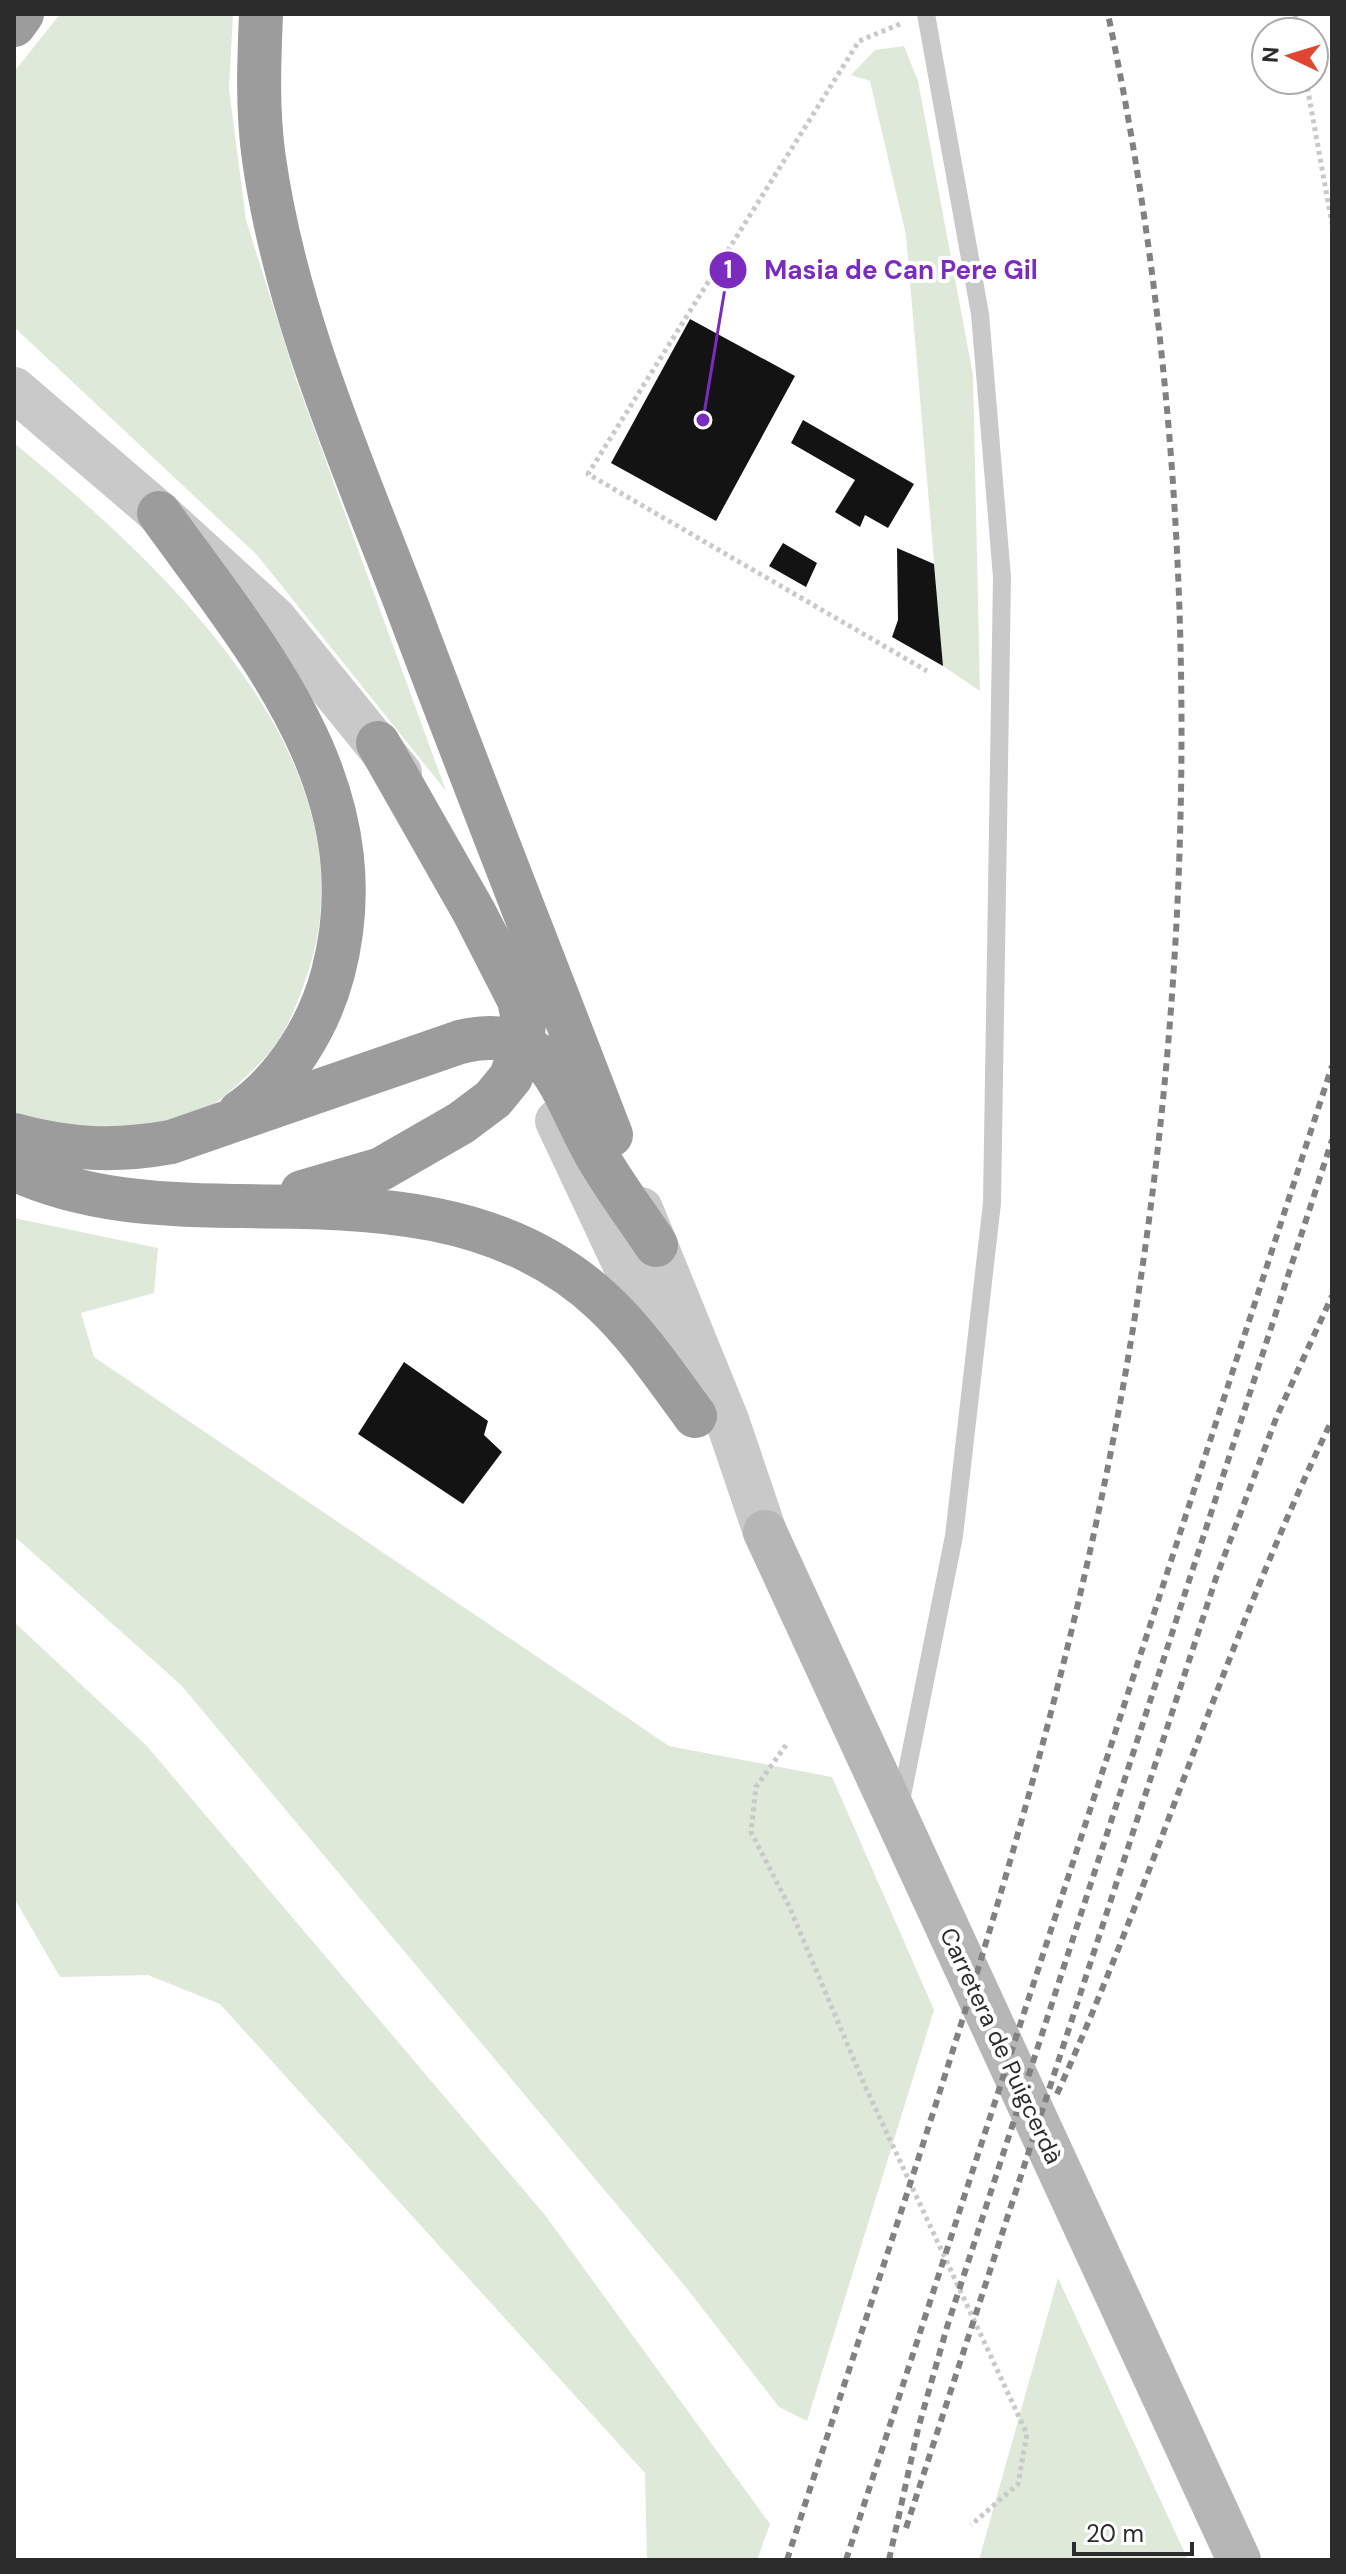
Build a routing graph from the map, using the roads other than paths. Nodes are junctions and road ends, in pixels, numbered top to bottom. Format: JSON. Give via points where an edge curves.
{"nodes":[{"id":1,"x":22,"y":14,"type":"edge"},
{"id":2,"x":261,"y":14,"type":"edge"},
{"id":3,"x":918,"y":17,"type":"edge"},
{"id":4,"x":14,"y":25,"type":"edge"},
{"id":5,"x":14,"y":389,"type":"edge"},
{"id":6,"x":159,"y":513,"type":"junction"},
{"id":7,"x":378,"y":743,"type":"junction"},
{"id":8,"x":522,"y":1045,"type":"junction"},
{"id":9,"x":203,"y":1132,"type":"junction"},
{"id":10,"x":14,"y":1135,"type":"edge"},
{"id":11,"x":611,"y":1135,"type":"junction"},
{"id":12,"x":14,"y":1169,"type":"edge"},
{"id":13,"x":228,"y":1205,"type":"junction"},
{"id":14,"x":656,"y":1245,"type":"junction"},
{"id":15,"x":695,"y":1416,"type":"junction"},
{"id":16,"x":765,"y":1532,"type":"junction"},
{"id":17,"x":897,"y":1822,"type":"junction"},
{"id":18,"x":1239,"y":2560,"type":"edge"}],
"edges":[{"from":1,"to":4,"type":"highway"},
{"from":2,"to":11,"type":"highway","via":[[264,157],[300,318]]},
{"from":3,"to":17,"type":"lane","via":[[980,314],[1002,577],[993,1171],[954,1536]]},
{"from":5,"to":6,"type":"street"},
{"from":6,"to":7,"type":"street","via":[[275,619]]},
{"from":6,"to":8,"type":"street","via":[[342,731],[421,855]]},
{"from":6,"to":9,"type":"highway","via":[[266,662],[315,749],[333,799],[344,876],[340,945],[311,1031],[265,1091]]},
{"from":7,"to":8,"type":"highway","via":[[519,1000]]},
{"from":7,"to":11,"type":"street","via":[[491,903]]},
{"from":8,"to":9,"type":"highway","via":[[494,1037],[460,1042]]},
{"from":8,"to":13,"type":"highway","via":[[511,1077],[493,1099],[381,1169],[324,1187]]},
{"from":8,"to":14,"type":"highway","via":[[540,1054],[558,1074],[593,1149]]},
{"from":8,"to":15,"type":"street"},
{"from":9,"to":10,"type":"highway","via":[[136,1148],[90,1150]]},
{"from":11,"to":14,"type":"street"},
{"from":12,"to":13,"type":"highway","via":[[126,1201]]},
{"from":13,"to":15,"type":"highway","via":[[405,1212],[492,1234],[526,1249],[603,1302]]},
{"from":14,"to":16,"type":"street","via":[[727,1420]]},
{"from":15,"to":16,"type":"street"},
{"from":16,"to":17,"type":"main road","name":"Carretera de Puigcerdà"},
{"from":17,"to":18,"type":"main road","name":"Carretera de Puigcerdà"}]}
